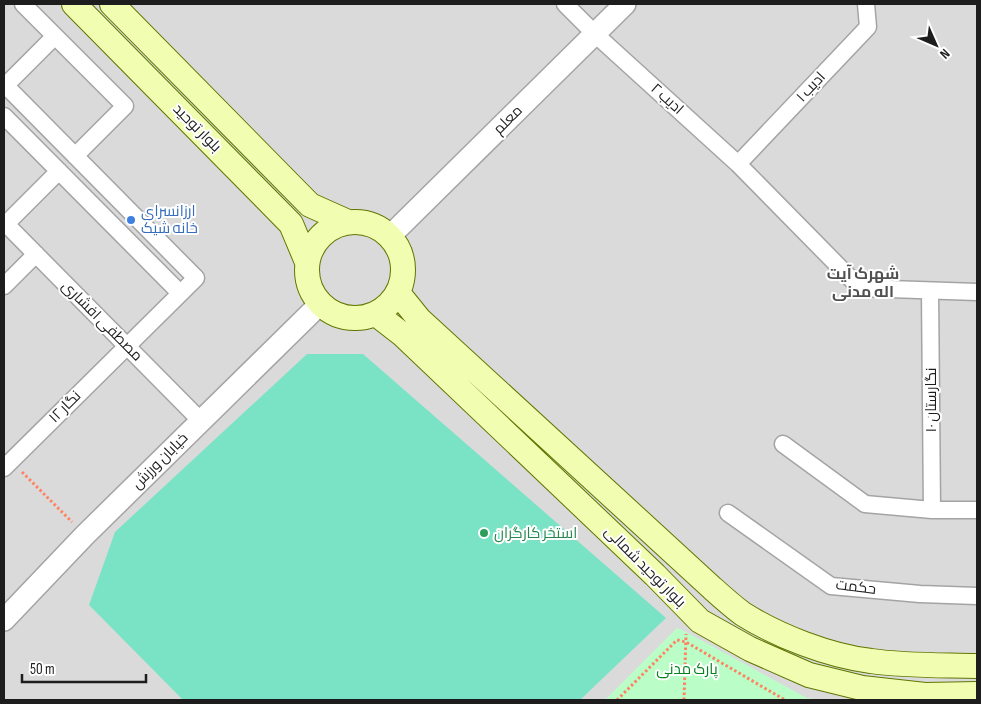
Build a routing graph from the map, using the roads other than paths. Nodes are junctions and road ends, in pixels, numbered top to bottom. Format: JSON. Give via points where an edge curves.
{"nodes":[{"id":1,"x":24,"y":4,"type":"edge"},
{"id":2,"x":74,"y":4,"type":"edge"},
{"id":3,"x":112,"y":4,"type":"edge"},
{"id":4,"x":566,"y":4,"type":"edge"},
{"id":5,"x":625,"y":4,"type":"edge"},
{"id":6,"x":866,"y":4,"type":"edge"},
{"id":7,"x":595,"y":34,"type":"junction"},
{"id":8,"x":55,"y":36,"type":"junction"},
{"id":9,"x":4,"y":86,"type":"edge"},
{"id":10,"x":4,"y":116,"type":"edge"},
{"id":11,"x":75,"y":156,"type":"junction"},
{"id":12,"x":738,"y":164,"type":"junction"},
{"id":13,"x":59,"y":171,"type":"junction"},
{"id":14,"x":348,"y":222,"type":"junction"},
{"id":15,"x":5,"y":223,"type":"edge"},
{"id":16,"x":390,"y":236,"type":"junction"},
{"id":17,"x":36,"y":254,"type":"junction"},
{"id":18,"x":307,"y":262,"type":"junction"},
{"id":19,"x":4,"y":286,"type":"edge"},
{"id":20,"x":930,"y":291,"type":"junction"},
{"id":21,"x":977,"y":292,"type":"edge"},
{"id":22,"x":180,"y":293,"type":"junction"},
{"id":23,"x":398,"y":293,"type":"junction"},
{"id":24,"x":320,"y":304,"type":"junction"},
{"id":25,"x":376,"y":314,"type":"junction"},
{"id":26,"x":127,"y":346,"type":"junction"},
{"id":27,"x":201,"y":421,"type":"junction"},
{"id":28,"x":783,"y":444,"type":"dead end"},
{"id":29,"x":7,"y":464,"type":"edge"},
{"id":30,"x":932,"y":510,"type":"junction"},
{"id":31,"x":977,"y":510,"type":"edge"},
{"id":32,"x":728,"y":513,"type":"dead end"},
{"id":33,"x":977,"y":596,"type":"edge"},
{"id":34,"x":4,"y":620,"type":"edge"},
{"id":35,"x":977,"y":666,"type":"edge"},
{"id":36,"x":977,"y":694,"type":"edge"}],
"edges":[{"from":1,"to":8,"type":"street"},
{"from":2,"to":18,"type":"main road","name":"بلوار توحید","via":[[291,224]]},
{"from":3,"to":14,"type":"main road","name":"بلوار توحید","via":[[310,205]]},
{"from":4,"to":7,"type":"street","name":"ادیب ۲"},
{"from":5,"to":7,"type":"street","name":"معلم"},
{"from":6,"to":12,"type":"street","name":"ادیب ۱","via":[[868,27]]},
{"from":7,"to":12,"type":"street","name":"ادیب ۲"},
{"from":7,"to":16,"type":"street","name":"معلم"},
{"from":8,"to":9,"type":"street"},
{"from":8,"to":11,"type":"street","via":[[125,106]]},
{"from":9,"to":11,"type":"street"},
{"from":10,"to":13,"type":"street"},
{"from":11,"to":22,"type":"street","name":"نگار ۱۲","via":[[196,278]]},
{"from":12,"to":20,"type":"street","name":"ادیب ۲","via":[[860,288]]},
{"from":13,"to":15,"type":"street"},
{"from":13,"to":22,"type":"street"},
{"from":14,"to":16,"type":"main road","via":[[364,222]]},
{"from":14,"to":18,"type":"main road","via":[[321,235]]},
{"from":15,"to":17,"type":"street","name":"مصطفی افشاری"},
{"from":16,"to":23,"type":"main road","via":[[403,263],[403,279]]},
{"from":17,"to":19,"type":"street"},
{"from":17,"to":26,"type":"street","name":"مصطفی افشاری"},
{"from":18,"to":24,"type":"main road","via":[[306,277]]},
{"from":20,"to":21,"type":"street","name":"ادیب ۲"},
{"from":20,"to":30,"type":"street","name":"نگارستان ۱۰"},
{"from":22,"to":26,"type":"street","name":"نگار ۱۲"},
{"from":23,"to":25,"type":"main road","via":[[389,306]]},
{"from":23,"to":35,"type":"main road","name":"بلوار توحید شمالی","via":[[419,319],[742,613],[787,638],[836,654],[870,661]]},
{"from":24,"to":25,"type":"main road","via":[[346,318],[362,319]]},
{"from":24,"to":27,"type":"street","name":"خیابان ورزش"},
{"from":25,"to":36,"type":"main road","name":"بلوار توحید شمالی","via":[[439,370],[700,621],[750,649],[809,675],[862,688],[925,695]]},
{"from":26,"to":27,"type":"street","name":"مصطفی افشاری"},
{"from":26,"to":29,"type":"street","name":"نگار ۱۲"},
{"from":27,"to":34,"type":"street","name":"خیابان ورزش"},
{"from":28,"to":30,"type":"street","via":[[865,504]]},
{"from":30,"to":31,"type":"street"},
{"from":32,"to":33,"type":"street","name":"حکمت","via":[[831,586]]}]}
